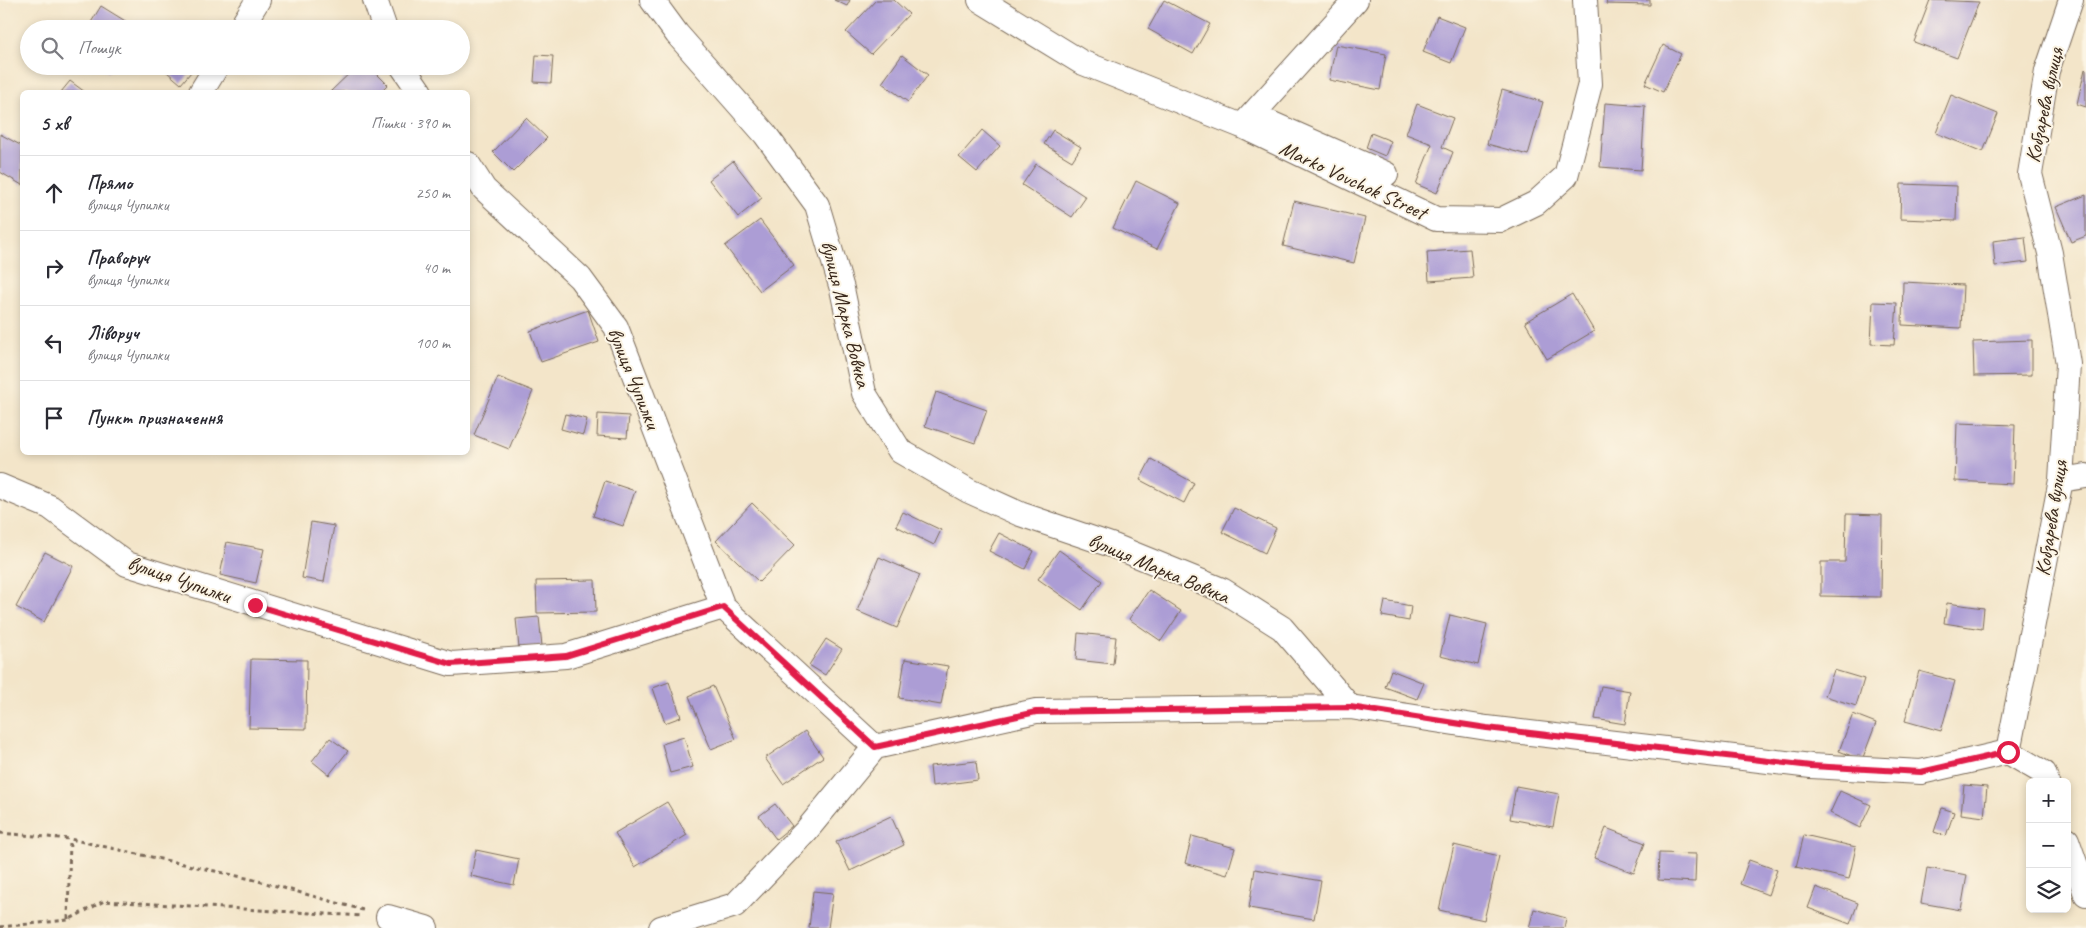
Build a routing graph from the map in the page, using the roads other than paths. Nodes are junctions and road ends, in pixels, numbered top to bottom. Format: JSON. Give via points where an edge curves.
{"nodes":[{"id":1,"x":258,"y":0,"type":"edge"},
{"id":2,"x":375,"y":0,"type":"edge"},
{"id":3,"x":652,"y":0,"type":"edge"},
{"id":4,"x":980,"y":0,"type":"edge"},
{"id":5,"x":1356,"y":0,"type":"edge"},
{"id":6,"x":1585,"y":0,"type":"edge"},
{"id":7,"x":2071,"y":0,"type":"edge"},
{"id":8,"x":246,"y":20,"type":"edge"},
{"id":9,"x":382,"y":20,"type":"edge"},
{"id":10,"x":211,"y":75,"type":"edge"},
{"id":11,"x":408,"y":75,"type":"edge"},
{"id":12,"x":202,"y":90,"type":"edge"},
{"id":13,"x":419,"y":90,"type":"edge"},
{"id":14,"x":1242,"y":126,"type":"junction"},
{"id":15,"x":470,"y":167,"type":"edge"},
{"id":16,"x":1386,"y":174,"type":"dead end"},
{"id":17,"x":2086,"y":476,"type":"edge"},
{"id":18,"x":2061,"y":480,"type":"junction"},
{"id":19,"x":0,"y":486,"type":"edge"},
{"id":20,"x":723,"y":607,"type":"junction"},
{"id":21,"x":1350,"y":707,"type":"junction"},
{"id":22,"x":875,"y":747,"type":"junction"},
{"id":23,"x":2008,"y":752,"type":"junction"},
{"id":24,"x":2046,"y":778,"type":"edge"},
{"id":25,"x":2071,"y":851,"type":"edge"},
{"id":26,"x":2086,"y":894,"type":"edge"},
{"id":27,"x":388,"y":917,"type":"road end"},
{"id":28,"x":426,"y":928,"type":"edge"},
{"id":29,"x":661,"y":928,"type":"edge"}],
"edges":[{"from":1,"to":8,"type":"street"},
{"from":2,"to":9,"type":"street"},
{"from":3,"to":21,"type":"street","name":"вулиця Марка Вовчка","via":[[677,34],[765,134],[817,206],[842,289],[864,393],[900,451],[970,491],[1020,514],[1114,546],[1222,590],[1282,628]]},
{"from":4,"to":14,"type":"street","name":"Marko Vovchok Street","via":[[1081,62]]},
{"from":5,"to":14,"type":"street"},
{"from":6,"to":14,"type":"street","name":"Marko Vovchok Street","via":[[1590,84],[1566,176],[1536,202],[1500,220],[1436,219]]},
{"from":7,"to":18,"type":"street","name":"Кобзарева вулиця","via":[[2047,71],[2030,174],[2050,253],[2068,364]]},
{"from":10,"to":12,"type":"street"},
{"from":11,"to":13,"type":"street"},
{"from":14,"to":16,"type":"street","via":[[1270,123]]},
{"from":15,"to":20,"type":"street","name":"вулиця Чупилки","via":[[484,189],[580,278],[616,327]]},
{"from":17,"to":18,"type":"street"},
{"from":18,"to":23,"type":"street","name":"Кобзарева вулиця"},
{"from":19,"to":20,"type":"street","name":"вулиця Чупилки","via":[[50,507],[127,564],[451,664],[566,656]]},
{"from":20,"to":22,"type":"street","name":"вулиця Чупилки"},
{"from":21,"to":22,"type":"street","via":[[1036,712]]},
{"from":21,"to":23,"type":"street","via":[[1487,728],[1811,766],[1921,772]]},
{"from":22,"to":29,"type":"street","via":[[806,831],[735,905]]},
{"from":23,"to":24,"type":"street","via":[[2044,773]]},
{"from":25,"to":26,"type":"street"},
{"from":27,"to":28,"type":"street"}]}
